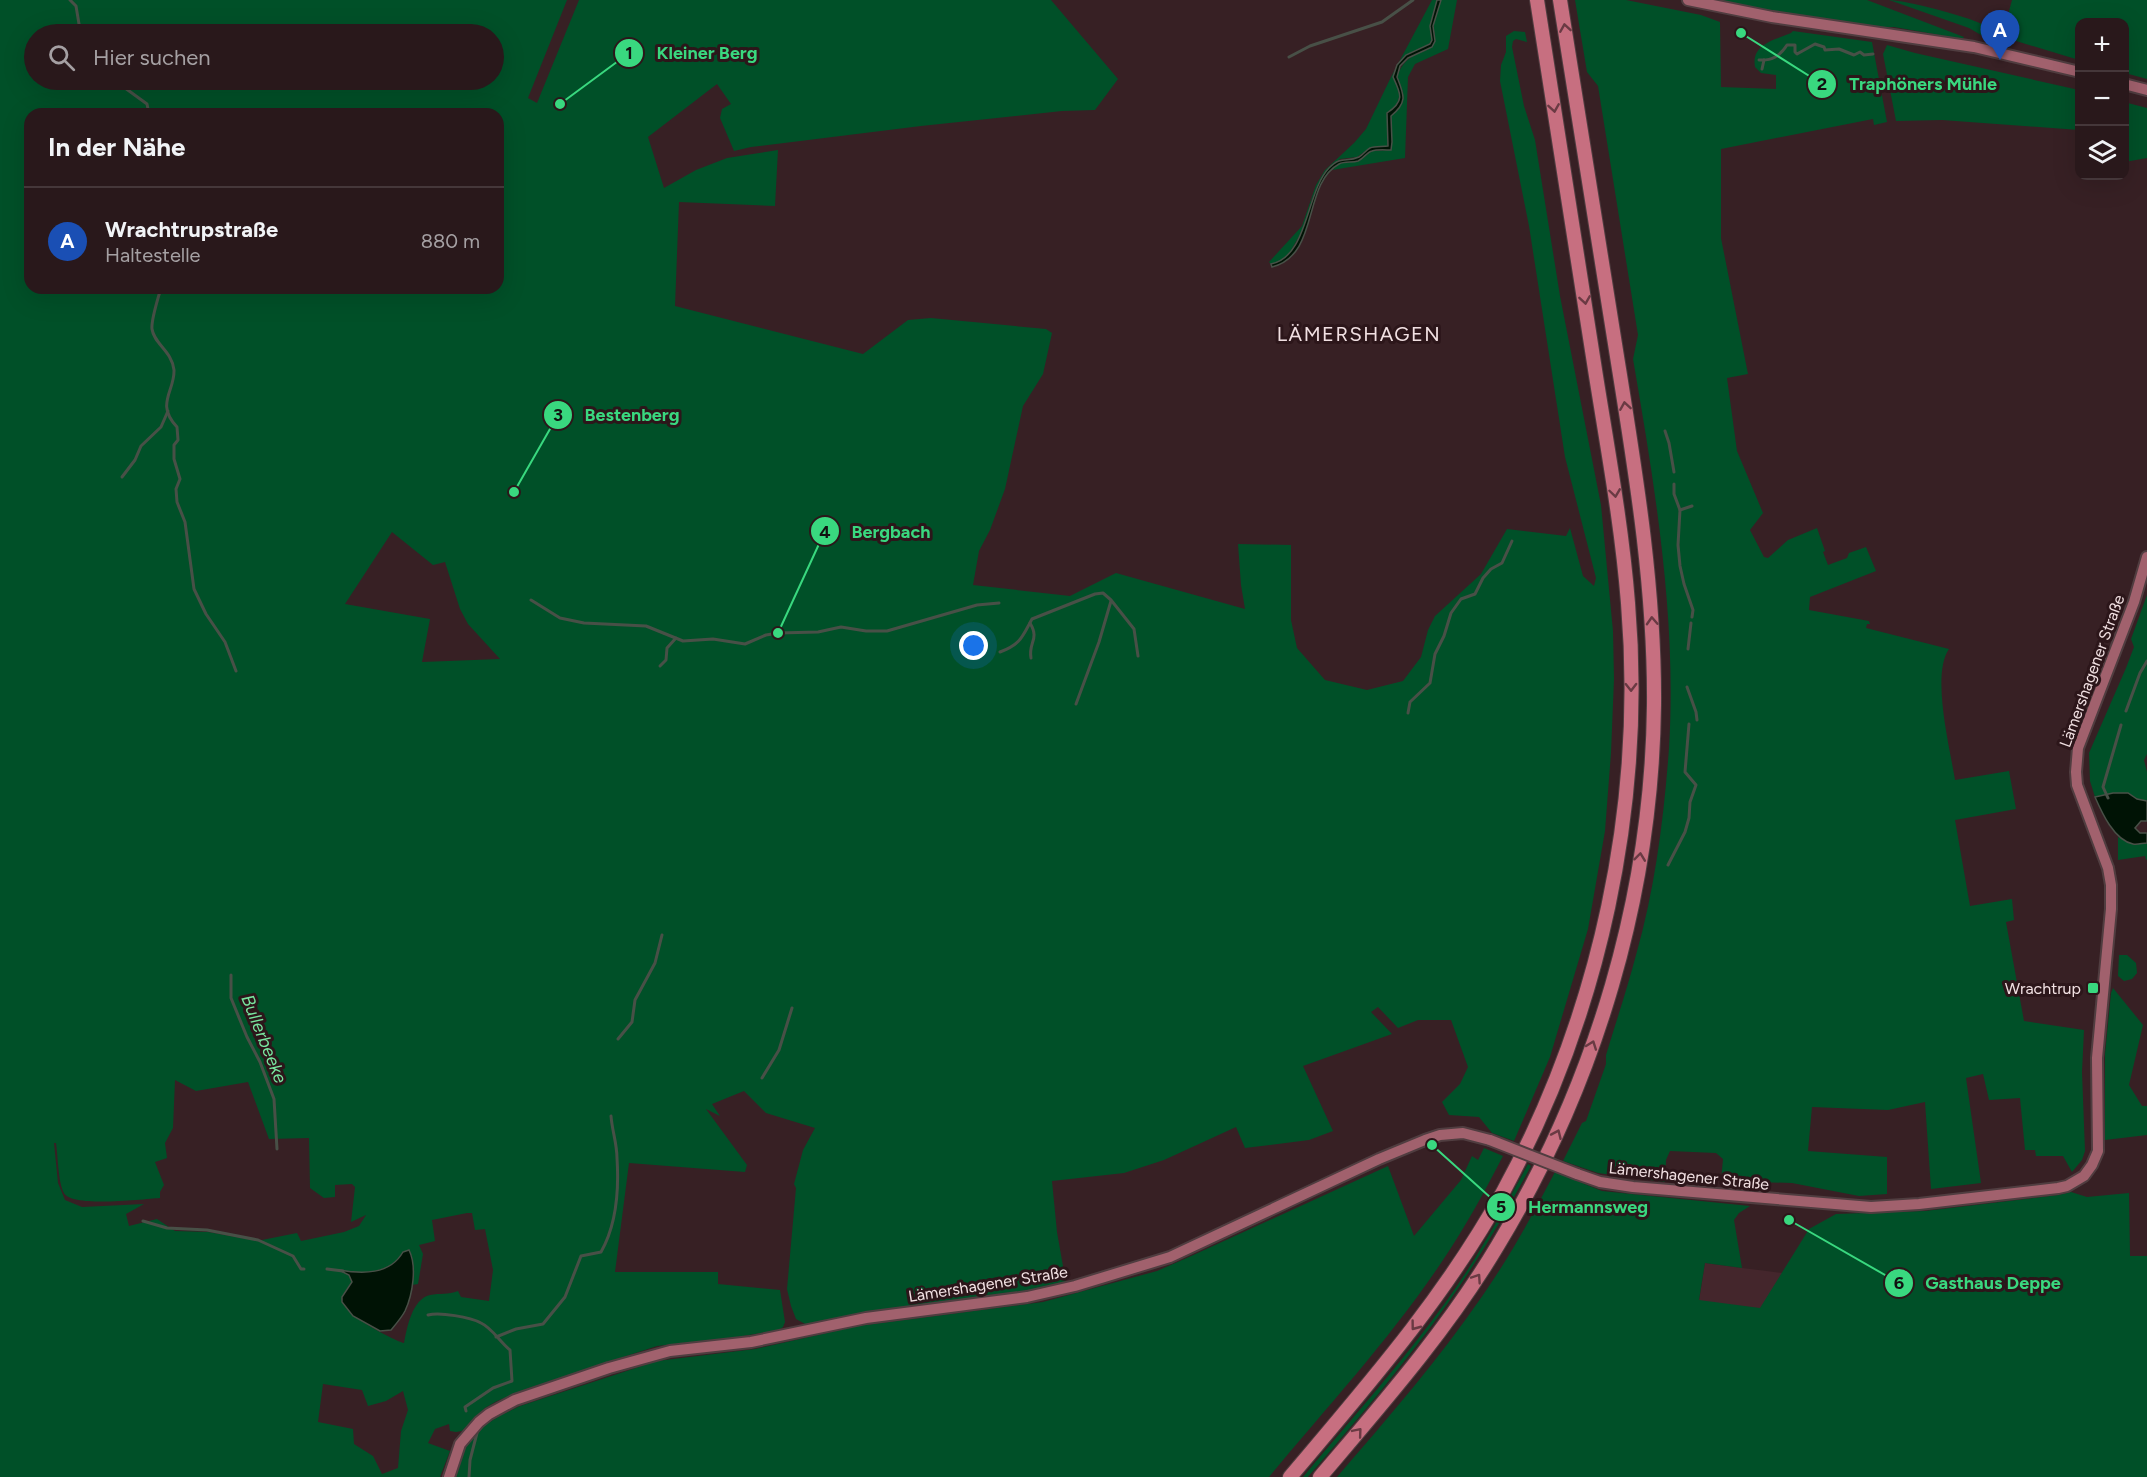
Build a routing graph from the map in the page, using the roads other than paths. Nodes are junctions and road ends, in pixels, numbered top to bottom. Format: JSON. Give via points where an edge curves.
{"nodes":[{"id":1,"x":1537,"y":0,"type":"edge"},
{"id":2,"x":1560,"y":0,"type":"edge"},
{"id":3,"x":1688,"y":0,"type":"edge"},
{"id":4,"x":2075,"y":71,"type":"edge"},
{"id":5,"x":2129,"y":85,"type":"edge"},
{"id":6,"x":2147,"y":90,"type":"edge"},
{"id":7,"x":2147,"y":557,"type":"edge"},
{"id":8,"x":449,"y":1477,"type":"edge"},
{"id":9,"x":1290,"y":1477,"type":"edge"},
{"id":10,"x":1320,"y":1477,"type":"edge"}],
"edges":[{"from":1,"to":9,"type":"highway","one_way":true,"via":[[1607,438],[1629,605],[1630,749],[1611,893],[1599,948],[1562,1063],[1503,1191],[1460,1264],[1418,1323]]},
{"from":10,"to":2,"type":"highway","one_way":true,"via":[[1445,1325],[1492,1256],[1529,1191],[1559,1129],[1602,1018],[1638,874],[1653,729],[1652,621],[1636,479]]},
{"from":3,"to":4,"type":"main road","via":[[1772,17],[1966,45]]},
{"from":5,"to":6,"type":"main road"},
{"from":7,"to":8,"type":"main road","name":"Lämershagener Straße","bridge":true,"via":[[2076,760],[2077,785],[2106,862],[2112,895],[2097,1058],[2098,1151],[2087,1173],[2076,1182],[2058,1188],[1871,1207],[1600,1182],[1490,1140],[1463,1133],[1446,1134],[1379,1159],[1186,1250],[1076,1286],[1027,1297],[866,1318],[751,1342],[670,1351],[515,1400],[489,1414],[460,1444]]}]}
